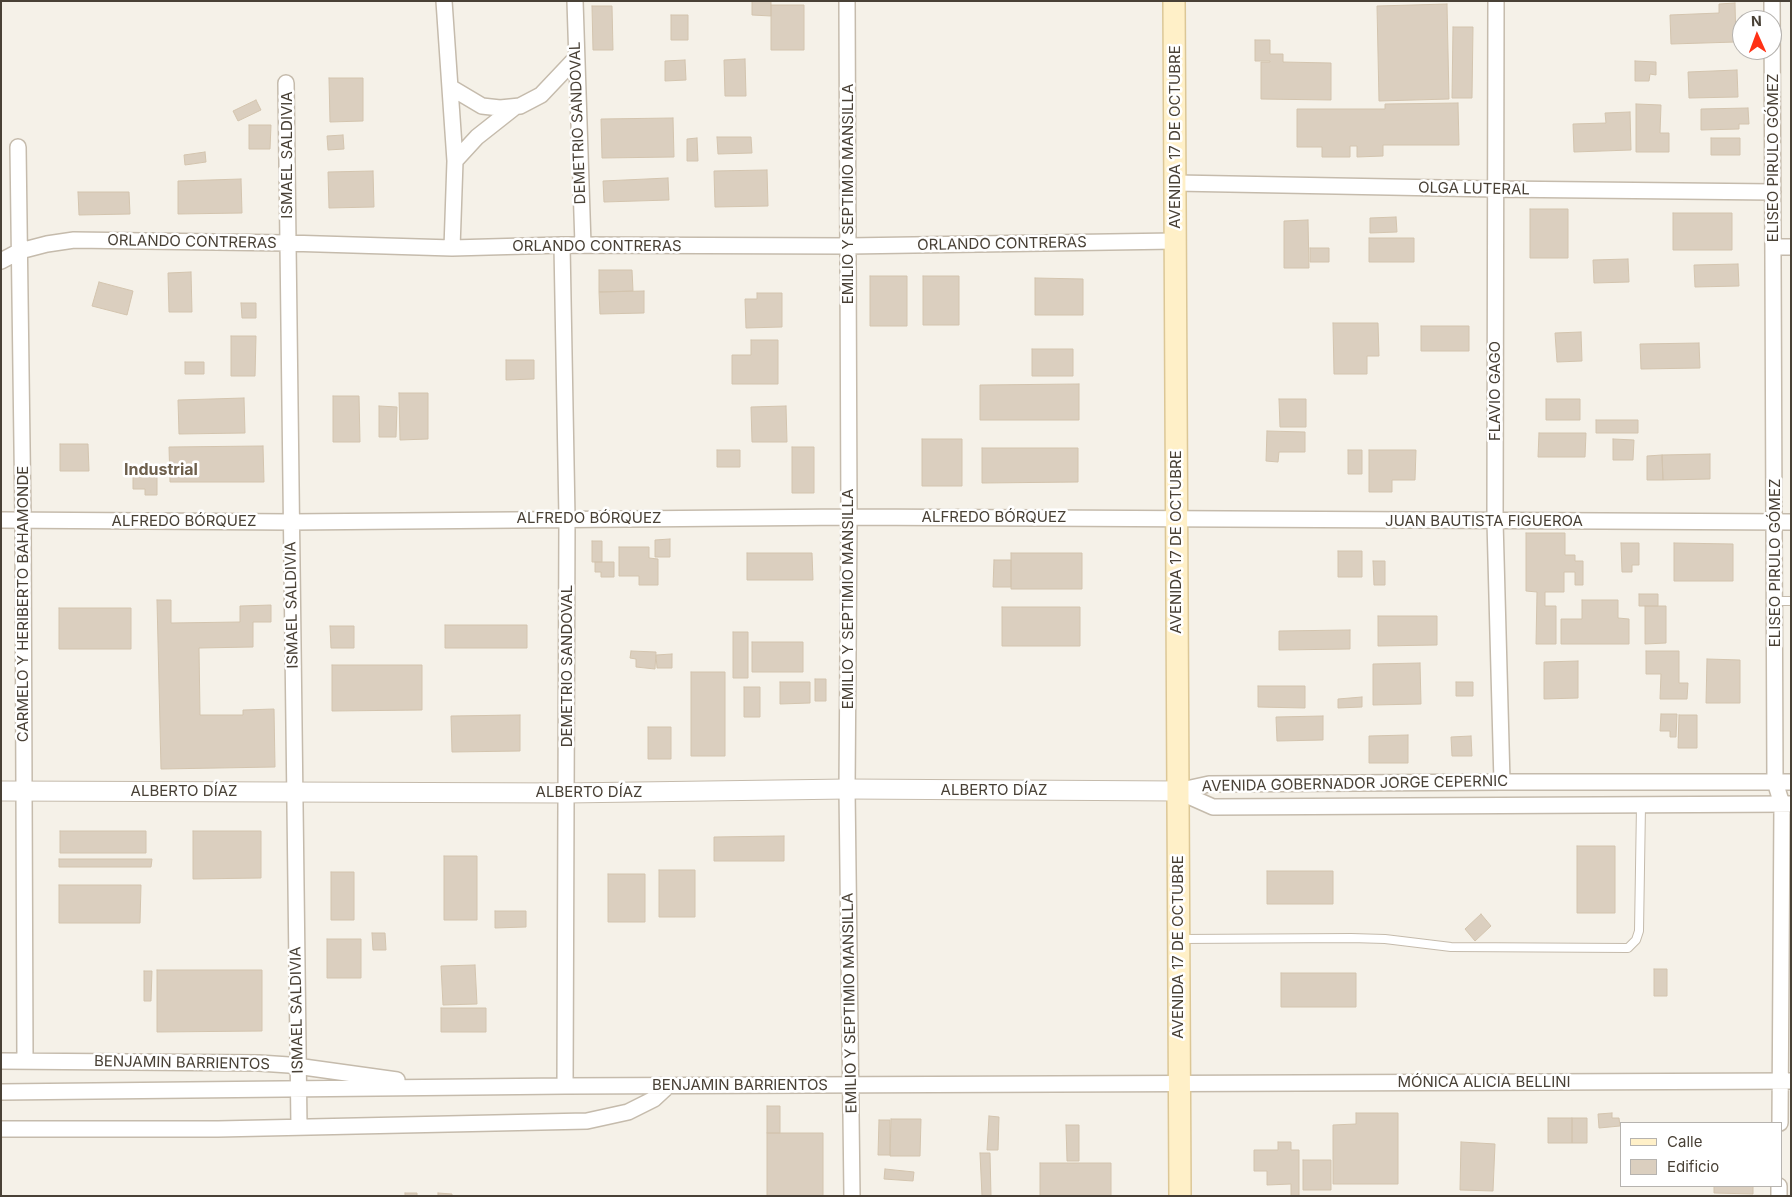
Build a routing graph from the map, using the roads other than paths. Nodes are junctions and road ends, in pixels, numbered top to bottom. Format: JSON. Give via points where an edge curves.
{"nodes":[{"id":1,"x":444,"y":1,"type":"edge"},
{"id":2,"x":575,"y":1,"type":"edge"},
{"id":3,"x":847,"y":1,"type":"edge"},
{"id":4,"x":1174,"y":1,"type":"edge"},
{"id":5,"x":1496,"y":1,"type":"edge"},
{"id":6,"x":1772,"y":1,"type":"edge"},
{"id":7,"x":576,"y":58,"type":"junction"},
{"id":8,"x":286,"y":83,"type":"dead end"},
{"id":9,"x":450,"y":87,"type":"junction"},
{"id":10,"x":515,"y":106,"type":"junction"},
{"id":11,"x":18,"y":147,"type":"dead end"},
{"id":12,"x":456,"y":161,"type":"junction"},
{"id":13,"x":1176,"y":183,"type":"junction"},
{"id":14,"x":1496,"y":190,"type":"junction"},
{"id":15,"x":1773,"y":192,"type":"junction"},
{"id":16,"x":1175,"y":241,"type":"junction"},
{"id":17,"x":287,"y":243,"type":"junction"},
{"id":18,"x":562,"y":245,"type":"junction"},
{"id":19,"x":583,"y":245,"type":"junction"},
{"id":20,"x":848,"y":246,"type":"junction"},
{"id":21,"x":1774,"y":247,"type":"junction"},
{"id":22,"x":1791,"y":247,"type":"edge"},
{"id":23,"x":452,"y":248,"type":"junction"},
{"id":24,"x":20,"y":251,"type":"junction"},
{"id":25,"x":1,"y":261,"type":"edge"},
{"id":26,"x":849,"y":517,"type":"junction"},
{"id":27,"x":567,"y":518,"type":"junction"},
{"id":28,"x":1176,"y":518,"type":"junction"},
{"id":29,"x":1,"y":520,"type":"edge"},
{"id":30,"x":23,"y":520,"type":"junction"},
{"id":31,"x":1494,"y":521,"type":"junction"},
{"id":32,"x":291,"y":522,"type":"junction"},
{"id":33,"x":1774,"y":522,"type":"junction"},
{"id":34,"x":1791,"y":522,"type":"edge"},
{"id":35,"x":1775,"y":601,"type":"junction"},
{"id":36,"x":1791,"y":601,"type":"edge"},
{"id":37,"x":1502,"y":782,"type":"junction"},
{"id":38,"x":1775,"y":782,"type":"junction"},
{"id":39,"x":1791,"y":782,"type":"edge"},
{"id":40,"x":847,"y":790,"type":"junction"},
{"id":41,"x":1,"y":791,"type":"edge"},
{"id":42,"x":24,"y":791,"type":"junction"},
{"id":43,"x":1177,"y":791,"type":"junction"},
{"id":44,"x":294,"y":792,"type":"junction"},
{"id":45,"x":567,"y":793,"type":"junction"},
{"id":46,"x":1786,"y":804,"type":"edge"},
{"id":47,"x":1641,"y":805,"type":"junction"},
{"id":48,"x":1178,"y":939,"type":"junction"},
{"id":49,"x":1,"y":1061,"type":"edge"},
{"id":50,"x":25,"y":1061,"type":"junction"},
{"id":51,"x":298,"y":1066,"type":"junction"},
{"id":52,"x":1786,"y":1081,"type":"edge"},
{"id":53,"x":1178,"y":1083,"type":"junction"},
{"id":54,"x":850,"y":1084,"type":"junction"},
{"id":55,"x":565,"y":1086,"type":"junction"},
{"id":56,"x":668,"y":1086,"type":"junction"},
{"id":57,"x":451,"y":1087,"type":"junction"},
{"id":58,"x":298,"y":1089,"type":"junction"},
{"id":59,"x":1,"y":1092,"type":"edge"},
{"id":60,"x":1780,"y":1122,"type":"edge"},
{"id":61,"x":299,"y":1127,"type":"junction"},
{"id":62,"x":1,"y":1129,"type":"edge"},
{"id":63,"x":852,"y":1196,"type":"edge"},
{"id":64,"x":1180,"y":1196,"type":"edge"}],
"edges":[{"from":1,"to":9,"type":"street"},
{"from":2,"to":7,"type":"street","name":"DEMETRIO SANDOVAL"},
{"from":3,"to":20,"type":"street","name":"EMILIO Y SEPTIMIO MANSILLA"},
{"from":4,"to":13,"type":"main road","name":"AVENIDA 17 DE OCTUBRE"},
{"from":5,"to":14,"type":"street","name":"FLAVIO GAGO"},
{"from":6,"to":15,"type":"street","name":"ELISEO PIRULO GÓMEZ"},
{"from":7,"to":10,"type":"street","via":[[541,95]]},
{"from":7,"to":19,"type":"street","name":"DEMETRIO SANDOVAL"},
{"from":8,"to":17,"type":"street","name":"ISMAEL SALDIVIA"},
{"from":9,"to":10,"type":"street","via":[[482,106]]},
{"from":9,"to":12,"type":"street"},
{"from":10,"to":12,"type":"street","via":[[477,137]]},
{"from":11,"to":24,"type":"street","name":"CARMELO Y HERIBERTO BAHAMONDE"},
{"from":12,"to":23,"type":"street"},
{"from":13,"to":14,"type":"street","name":"OLGA LUTERAL"},
{"from":13,"to":16,"type":"main road","name":"AVENIDA 17 DE OCTUBRE"},
{"from":14,"to":15,"type":"street","name":"OLGA LUTERAL"},
{"from":14,"to":31,"type":"street","name":"FLAVIO GAGO"},
{"from":15,"to":21,"type":"street","name":"ELISEO PIRULO GÓMEZ"},
{"from":16,"to":20,"type":"street","name":"ORLANDO CONTRERAS"},
{"from":16,"to":28,"type":"main road","name":"AVENIDA 17 DE OCTUBRE"},
{"from":17,"to":23,"type":"street","name":"ORLANDO CONTRERAS"},
{"from":17,"to":24,"type":"street","name":"ORLANDO CONTRERAS","via":[[74,240]]},
{"from":17,"to":32,"type":"street","name":"ISMAEL SALDIVIA"},
{"from":18,"to":19,"type":"street","name":"ORLANDO CONTRERAS"},
{"from":18,"to":23,"type":"street","name":"ORLANDO CONTRERAS"},
{"from":18,"to":27,"type":"street","name":"DEMETRIO SANDOVAL"},
{"from":19,"to":20,"type":"street","name":"ORLANDO CONTRERAS"},
{"from":20,"to":26,"type":"street","name":"EMILIO Y SEPTIMIO MANSILLA"},
{"from":21,"to":22,"type":"street"},
{"from":21,"to":33,"type":"street","name":"ELISEO PIRULO GÓMEZ"},
{"from":24,"to":25,"type":"street","name":"ORLANDO CONTRERAS"},
{"from":24,"to":30,"type":"street","name":"CARMELO Y HERIBERTO BAHAMONDE"},
{"from":26,"to":27,"type":"street","name":"ALFREDO BÓRQUEZ"},
{"from":26,"to":28,"type":"street","name":"ALFREDO BÓRQUEZ"},
{"from":26,"to":40,"type":"street","name":"EMILIO Y SEPTIMIO MANSILLA"},
{"from":27,"to":32,"type":"street","name":"ALFREDO BÓRQUEZ"},
{"from":27,"to":45,"type":"street","name":"DEMETRIO SANDOVAL"},
{"from":28,"to":31,"type":"street","name":"JUAN BAUTISTA FIGUEROA"},
{"from":28,"to":43,"type":"main road","name":"AVENIDA 17 DE OCTUBRE"},
{"from":29,"to":30,"type":"street","name":"ALFREDO BÓRQUEZ"},
{"from":30,"to":32,"type":"street","name":"ALFREDO BÓRQUEZ"},
{"from":30,"to":42,"type":"street","name":"CARMELO Y HERIBERTO BAHAMONDE"},
{"from":31,"to":33,"type":"street","name":"JUAN BAUTISTA FIGUEROA"},
{"from":31,"to":37,"type":"street","name":"FLAVIO GAGO"},
{"from":32,"to":44,"type":"street","name":"ISMAEL SALDIVIA"},
{"from":33,"to":34,"type":"street","name":"JUAN BAUTISTA FIGUEROA"},
{"from":33,"to":35,"type":"street","name":"ELISEO PIRULO GÓMEZ"},
{"from":35,"to":36,"type":"lane"},
{"from":35,"to":38,"type":"street","name":"ELISEO PIRULO GÓMEZ"},
{"from":37,"to":38,"type":"street","name":"AVENIDA GOBERNADOR JORGE CEPERNIC"},
{"from":37,"to":43,"type":"street","name":"AVENIDA GOBERNADOR JORGE CEPERNIC","via":[[1209,784]]},
{"from":38,"to":39,"type":"street","name":"AVENIDA GOBERNADOR JORGE CEPERNIC"},
{"from":38,"to":46,"type":"street","name":"ELISEO PIRULO GÓMEZ"},
{"from":40,"to":43,"type":"street","name":"ALBERTO DÍAZ"},
{"from":40,"to":45,"type":"street","name":"ALBERTO DÍAZ"},
{"from":40,"to":54,"type":"street","name":"EMILIO Y SEPTIMIO MANSILLA"},
{"from":41,"to":42,"type":"street","name":"ALBERTO DÍAZ"},
{"from":42,"to":44,"type":"street","name":"ALBERTO DÍAZ"},
{"from":42,"to":50,"type":"street","name":"CARMELO Y HERIBERTO BAHAMONDE"},
{"from":43,"to":47,"type":"street","name":"AVENIDA GOBERNADOR JORGE CEPERNIC","via":[[1213,807]]},
{"from":43,"to":48,"type":"main road","name":"AVENIDA 17 DE OCTUBRE"},
{"from":44,"to":45,"type":"street","name":"ALBERTO DÍAZ"},
{"from":44,"to":51,"type":"street","name":"ISMAEL SALDIVIA"},
{"from":45,"to":55,"type":"street","name":"DEMETRIO SANDOVAL"},
{"from":46,"to":47,"type":"street","name":"AVENIDA GOBERNADOR JORGE CEPERNIC"},
{"from":46,"to":52,"type":"street","name":"ELISEO PIRULO GÓMEZ"},
{"from":47,"to":48,"type":"lane","via":[[1639,931],[1628,948],[1451,947],[1351,938]]},
{"from":48,"to":53,"type":"main road","name":"AVENIDA 17 DE OCTUBRE"},
{"from":49,"to":50,"type":"street","name":"BENJAMIN BARRIENTOS"},
{"from":50,"to":51,"type":"street","name":"BENJAMIN BARRIENTOS"},
{"from":51,"to":57,"type":"street","name":"BENJAMIN BARRIENTOS"},
{"from":51,"to":58,"type":"street","name":"ISMAEL SALDIVIA"},
{"from":52,"to":53,"type":"street","name":"MÓNICA ALICIA BELLINI"},
{"from":52,"to":60,"type":"street","name":"ELISEO PIRULO GÓMEZ"},
{"from":53,"to":54,"type":"street","name":"BENJAMIN BARRIENTOS"},
{"from":53,"to":64,"type":"main road","name":"AVENIDA 17 DE OCTUBRE"},
{"from":54,"to":56,"type":"street","name":"BENJAMIN BARRIENTOS"},
{"from":54,"to":63,"type":"street","name":"EMILIO Y SEPTIMIO MANSILLA"},
{"from":55,"to":56,"type":"street","name":"BENJAMIN BARRIENTOS"},
{"from":55,"to":57,"type":"street","name":"BENJAMIN BARRIENTOS"},
{"from":56,"to":61,"type":"street","via":[[654,1099],[628,1112],[587,1121]]},
{"from":57,"to":58,"type":"street","name":"BENJAMIN BARRIENTOS"},
{"from":58,"to":59,"type":"street","name":"BENJAMIN BARRIENTOS"},
{"from":58,"to":61,"type":"street","name":"ISMAEL SALDIVIA"},
{"from":61,"to":62,"type":"street"}]}
